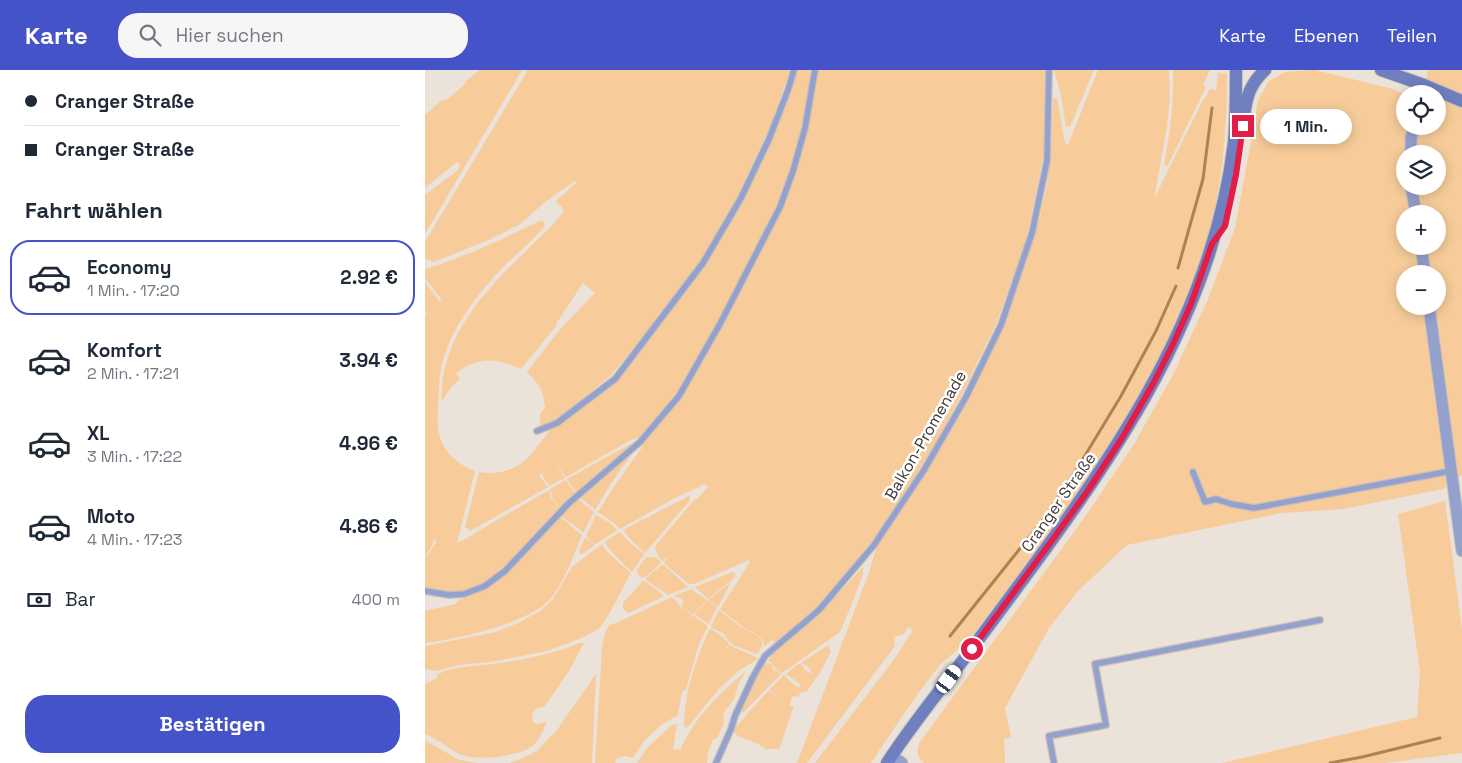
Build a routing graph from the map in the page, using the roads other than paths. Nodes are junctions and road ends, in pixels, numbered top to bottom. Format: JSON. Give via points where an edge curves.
{"nodes":[{"id":1,"x":794,"y":70,"type":"edge"},
{"id":2,"x":815,"y":70,"type":"edge"},
{"id":3,"x":1049,"y":70,"type":"edge"},
{"id":4,"x":1236,"y":70,"type":"edge"},
{"id":5,"x":1265,"y":70,"type":"edge"},
{"id":6,"x":1381,"y":70,"type":"edge"},
{"id":7,"x":1413,"y":85,"type":"edge"},
{"id":8,"x":1446,"y":96,"type":"edge"},
{"id":9,"x":1462,"y":101,"type":"edge"},
{"id":10,"x":1212,"y":244,"type":"junction"},
{"id":11,"x":1430,"y":315,"type":"edge"},
{"id":12,"x":537,"y":431,"type":"dead end"},
{"id":13,"x":1451,"y":471,"type":"junction"},
{"id":14,"x":1193,"y":472,"type":"dead end"},
{"id":15,"x":1462,"y":546,"type":"edge"},
{"id":16,"x":425,"y":591,"type":"edge"},
{"id":17,"x":1320,"y":620,"type":"dead end"},
{"id":18,"x":893,"y":761,"type":"edge"},
{"id":19,"x":716,"y":763,"type":"edge"},
{"id":20,"x":1054,"y":763,"type":"edge"}],
"edges":[{"from":1,"to":12,"type":"lane","via":[[769,139],[741,198],[703,263],[615,379],[557,423]]},
{"from":2,"to":16,"type":"lane","via":[[805,128],[779,207],[721,324],[679,396],[640,442],[569,503],[505,571],[485,586],[465,594]]},
{"from":3,"to":19,"type":"lane","name":"Balkon-Promenade","via":[[1047,161],[1032,233],[1001,325],[966,397],[924,470],[874,545],[819,610],[765,656]]},
{"from":4,"to":10,"type":"main road","name":"Cranger Straße","via":[[1233,142],[1224,199]]},
{"from":5,"to":10,"type":"main road","name":"Cranger Straße","via":[[1248,91],[1225,226]]},
{"from":6,"to":7,"type":"main road"},
{"from":8,"to":9,"type":"main road"},
{"from":10,"to":18,"type":"main road","name":"Cranger Straße","via":[[1173,344],[1122,438]]},
{"from":11,"to":13,"type":"street"},
{"from":13,"to":14,"type":"lane","via":[[1254,508],[1216,499],[1205,502]]},
{"from":13,"to":15,"type":"street"},
{"from":17,"to":20,"type":"lane","via":[[1095,664],[1106,724],[1049,736]]}]}
